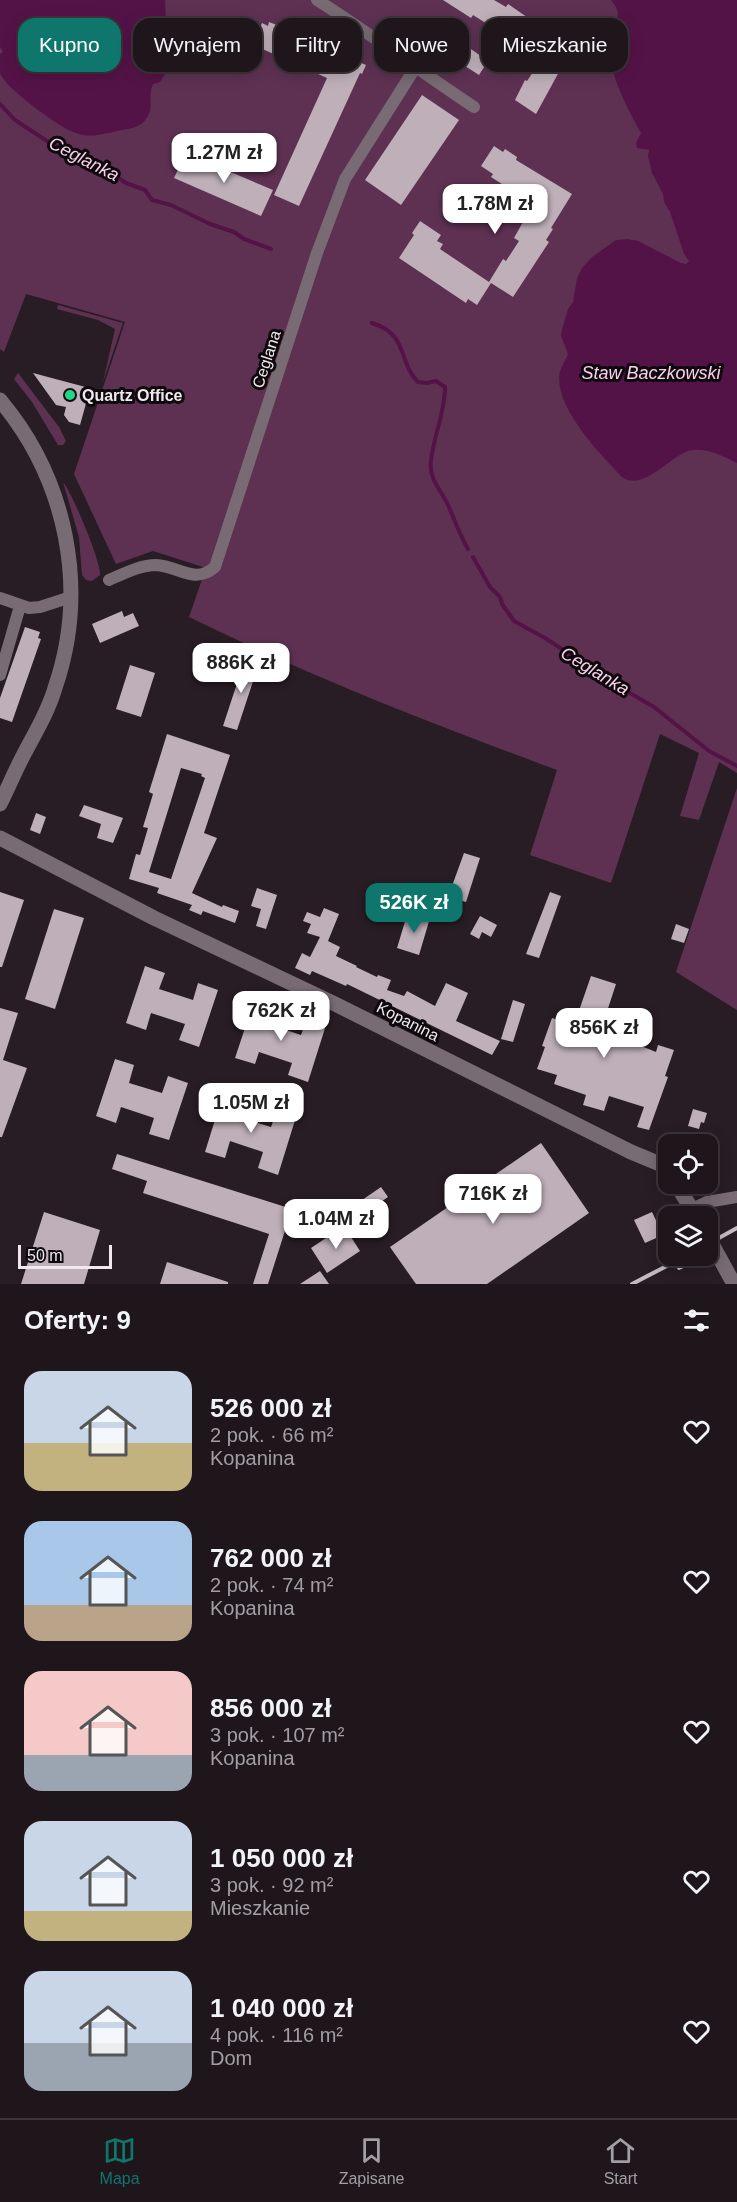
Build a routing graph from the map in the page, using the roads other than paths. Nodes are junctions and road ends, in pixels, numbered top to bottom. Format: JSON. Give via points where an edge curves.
{"nodes":[{"id":1,"x":317,"y":0,"type":"edge"},
{"id":2,"x":374,"y":37,"type":"edge"},
{"id":3,"x":413,"y":72,"type":"edge"},
{"id":4,"x":422,"y":72,"type":"edge"},
{"id":5,"x":474,"y":106,"type":"dead end"},
{"id":6,"x":0,"y":400,"type":"edge"},
{"id":7,"x":109,"y":580,"type":"dead end"},
{"id":8,"x":71,"y":597,"type":"junction"},
{"id":9,"x":0,"y":598,"type":"edge"},
{"id":10,"x":20,"y":606,"type":"junction"},
{"id":11,"x":0,"y":675,"type":"edge"},
{"id":12,"x":0,"y":804,"type":"edge"},
{"id":13,"x":0,"y":838,"type":"edge"},
{"id":14,"x":658,"y":1163,"type":"edge"},
{"id":15,"x":737,"y":1197,"type":"edge"},
{"id":16,"x":702,"y":1206,"type":"edge"},
{"id":17,"x":718,"y":1255,"type":"edge"},
{"id":18,"x":734,"y":1284,"type":"edge"}],
"edges":[{"from":1,"to":2,"type":"street"},
{"from":3,"to":7,"type":"street","name":"Ceglana","via":[[345,179],[317,253],[215,567],[207,574],[194,576],[155,565]]},
{"from":4,"to":5,"type":"street"},
{"from":6,"to":8,"type":"street","via":[[25,434],[56,497],[69,554]]},
{"from":8,"to":10,"type":"street","via":[[40,607]]},
{"from":8,"to":12,"type":"street","via":[[67,643],[55,689]]},
{"from":9,"to":10,"type":"street"},
{"from":10,"to":11,"type":"street"},
{"from":13,"to":14,"type":"street","name":"Kopanina","via":[[154,918]]},
{"from":15,"to":16,"type":"street"},
{"from":17,"to":18,"type":"street"}]}
